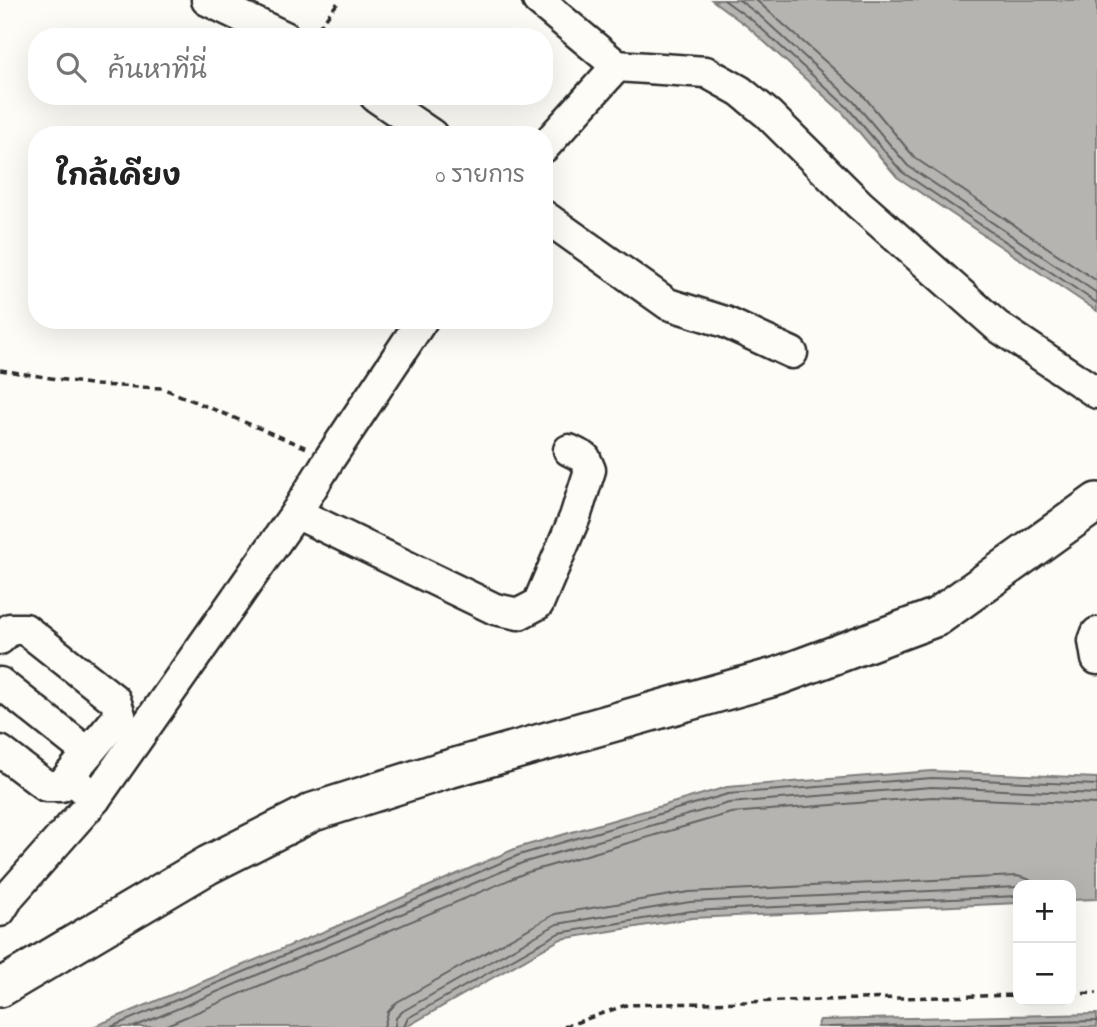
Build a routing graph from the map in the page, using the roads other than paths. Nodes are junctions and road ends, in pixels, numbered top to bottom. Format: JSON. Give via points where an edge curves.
{"nodes":[{"id":1,"x":207,"y":0,"type":"edge"},
{"id":2,"x":538,"y":0,"type":"edge"},
{"id":3,"x":266,"y":28,"type":"edge"},
{"id":4,"x":617,"y":66,"type":"junction"},
{"id":5,"x":388,"y":105,"type":"edge"},
{"id":6,"x":419,"y":126,"type":"edge"},
{"id":7,"x":553,"y":137,"type":"edge"},
{"id":8,"x":553,"y":222,"type":"edge"},
{"id":9,"x":416,"y":329,"type":"edge"},
{"id":10,"x":792,"y":353,"type":"dead end"},
{"id":11,"x":1097,"y":393,"type":"edge"},
{"id":12,"x":569,"y":450,"type":"dead end"},
{"id":13,"x":1083,"y":511,"type":"edge"},
{"id":14,"x":296,"y":513,"type":"junction"},
{"id":15,"x":1097,"y":633,"type":"edge"},
{"id":16,"x":0,"y":639,"type":"edge"},
{"id":17,"x":1097,"y":659,"type":"edge"},
{"id":18,"x":0,"y":683,"type":"edge"},
{"id":19,"x":0,"y":751,"type":"edge"},
{"id":20,"x":88,"y":753,"type":"junction"},
{"id":21,"x":69,"y":776,"type":"junction"},
{"id":22,"x":95,"y":799,"type":"junction"},
{"id":23,"x":0,"y":911,"type":"edge"},
{"id":24,"x":0,"y":988,"type":"edge"}],
"edges":[{"from":1,"to":3,"type":"street"},
{"from":2,"to":4,"type":"street"},
{"from":4,"to":7,"type":"street"},
{"from":4,"to":11,"type":"street","via":[[706,72],[740,91],[997,326]]},
{"from":5,"to":6,"type":"street"},
{"from":8,"to":10,"type":"street","via":[[668,304],[725,321]]},
{"from":9,"to":14,"type":"street"},
{"from":12,"to":14,"type":"street","via":[[584,458],[590,471],[538,604],[519,614],[495,609]]},
{"from":13,"to":24,"type":"main road","via":[[937,617],[778,676],[445,769],[313,812],[208,865]]},
{"from":14,"to":22,"type":"street"},
{"from":15,"to":17,"type":"street"},
{"from":16,"to":20,"type":"street","via":[[10,629],[25,629],[115,699],[120,715]]},
{"from":18,"to":20,"type":"street"},
{"from":19,"to":21,"type":"street","via":[[46,786],[61,786]]},
{"from":20,"to":21,"type":"street"},
{"from":21,"to":22,"type":"street"},
{"from":22,"to":23,"type":"street"}]}
